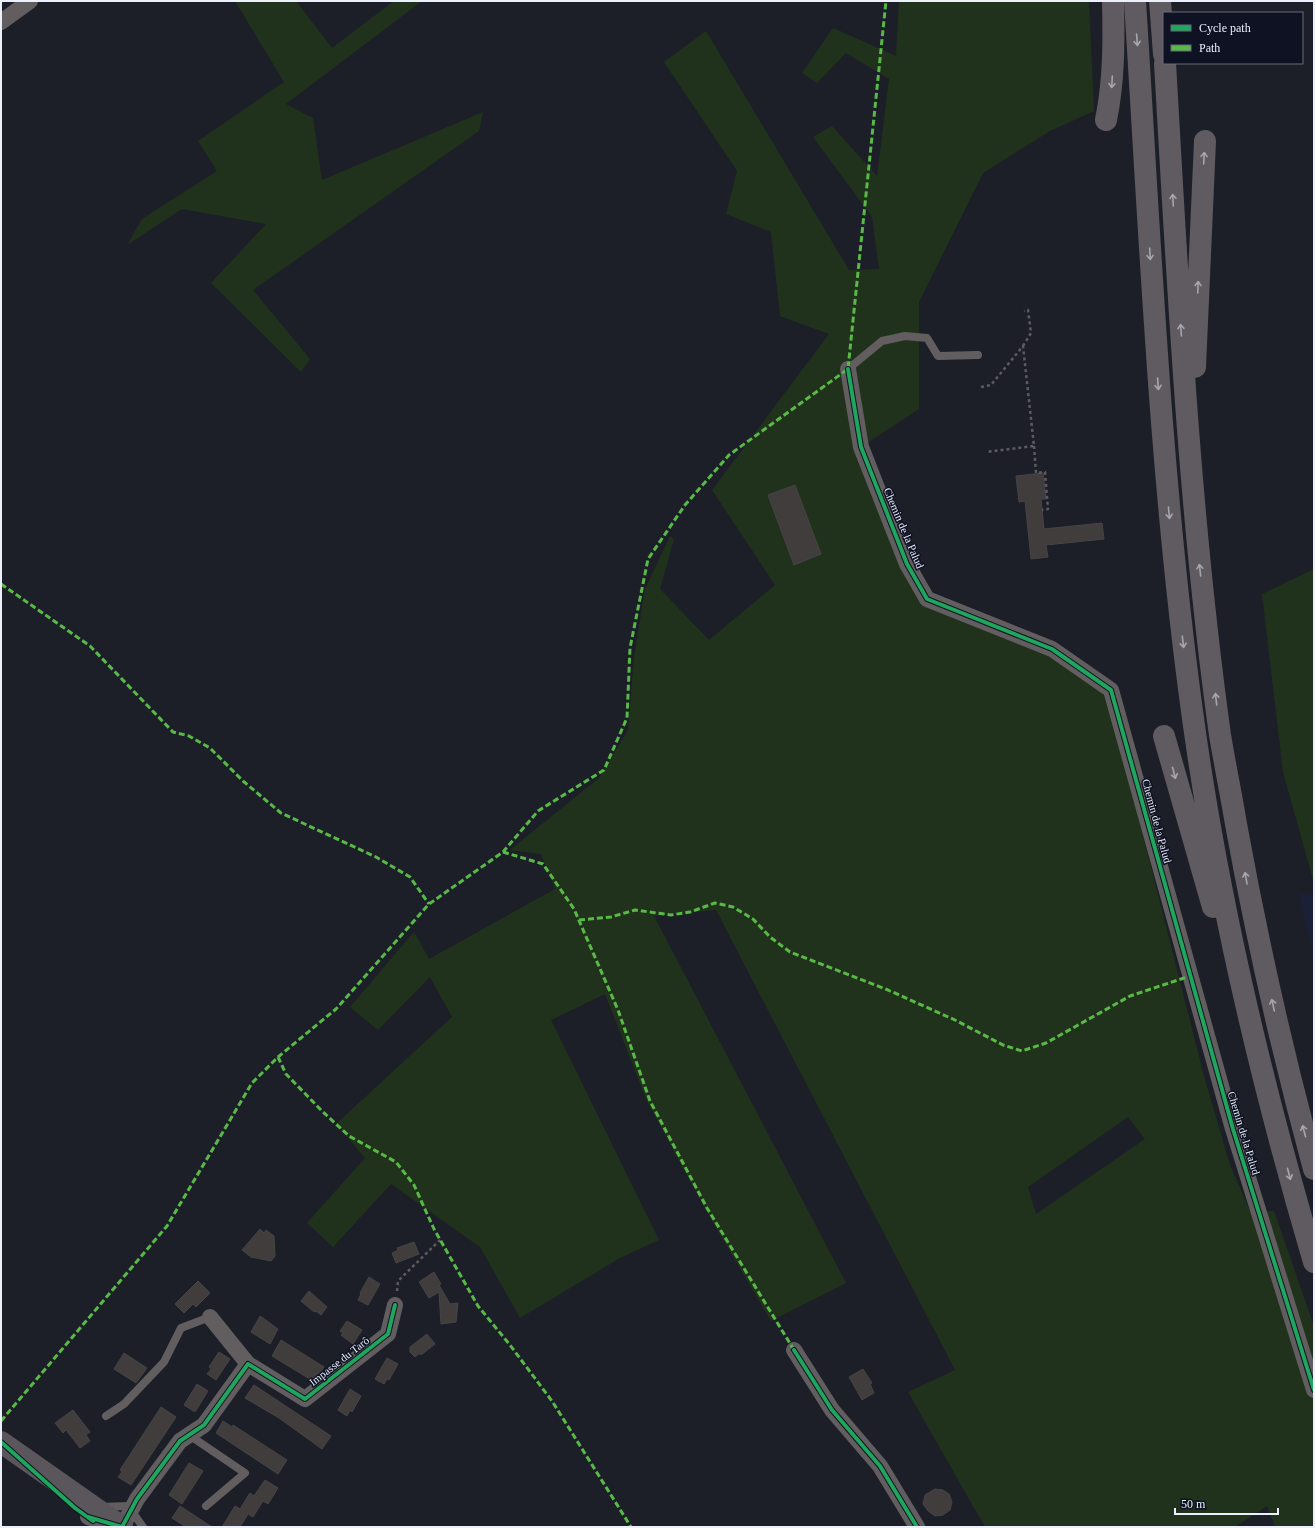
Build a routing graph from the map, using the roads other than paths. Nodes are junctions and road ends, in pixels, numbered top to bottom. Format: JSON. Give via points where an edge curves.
{"nodes":[{"id":1,"x":30,"y":1,"type":"edge"},
{"id":2,"x":1113,"y":1,"type":"edge"},
{"id":3,"x":1135,"y":1,"type":"edge"},
{"id":4,"x":1160,"y":1,"type":"edge"},
{"id":5,"x":1,"y":22,"type":"edge"},
{"id":6,"x":1163,"y":41,"type":"edge"},
{"id":7,"x":1165,"y":64,"type":"edge"},
{"id":8,"x":1106,"y":120,"type":"dead end"},
{"id":9,"x":1205,"y":141,"type":"dead end"},
{"id":10,"x":978,"y":355,"type":"dead end"},
{"id":11,"x":848,"y":369,"type":"joint"},
{"id":12,"x":1190,"y":466,"type":"junction"},
{"id":13,"x":1164,"y":736,"type":"dead end"},
{"id":14,"x":1261,"y":1069,"type":"junction"},
{"id":15,"x":1314,"y":1169,"type":"edge"},
{"id":16,"x":1314,"y":1262,"type":"edge"},
{"id":17,"x":395,"y":1305,"type":"road end"},
{"id":18,"x":210,"y":1317,"type":"joint"},
{"id":19,"x":794,"y":1350,"type":"dead end"},
{"id":20,"x":248,"y":1364,"type":"junction"},
{"id":21,"x":1314,"y":1390,"type":"edge"},
{"id":22,"x":106,"y":1416,"type":"dead end"},
{"id":23,"x":189,"y":1435,"type":"junction"},
{"id":24,"x":3,"y":1444,"type":"edge"},
{"id":25,"x":206,"y":1506,"type":"dead end"},
{"id":26,"x":115,"y":1515,"type":"edge"},
{"id":27,"x":143,"y":1527,"type":"edge"},
{"id":28,"x":917,"y":1527,"type":"edge"}],
"edges":[{"from":1,"to":5,"type":"street"},
{"from":2,"to":8,"type":"highway","one_way":true,"via":[[1112,81]]},
{"from":3,"to":14,"type":"highway","one_way":true,"via":[[1164,469],[1179,611],[1205,797],[1238,969]]},
{"from":4,"to":6,"type":"highway"},
{"from":12,"to":7,"type":"highway","one_way":true},
{"from":12,"to":9,"type":"highway","one_way":true},
{"from":10,"to":11,"type":"lane","via":[[938,356],[927,338],[905,336],[882,341]]},
{"from":11,"to":21,"type":"street","name":"Chemin de la Palud","via":[[861,447],[907,564],[927,599],[1052,649],[1111,690],[1233,1129]]},
{"from":15,"to":12,"type":"highway","one_way":true,"via":[[1264,968],[1221,738]]},
{"from":13,"to":14,"type":"highway","one_way":true,"via":[[1182,805]]},
{"from":14,"to":16,"type":"highway","one_way":true},
{"from":17,"to":20,"type":"street","name":"Impasse du Tarô","via":[[388,1334],[304,1399]]},
{"from":18,"to":20,"type":"street"},
{"from":18,"to":22,"type":"lane","via":[[181,1328],[164,1362],[124,1404]]},
{"from":19,"to":28,"type":"street","via":[[832,1410],[880,1466]]},
{"from":20,"to":23,"type":"street","via":[[204,1425]]},
{"from":23,"to":25,"type":"lane","via":[[245,1473]]},
{"from":23,"to":26,"type":"street"},
{"from":24,"to":26,"type":"main road","via":[[59,1482]]},
{"from":24,"to":26,"type":"main road","via":[[75,1508]]},
{"from":26,"to":27,"type":"lane"}]}
